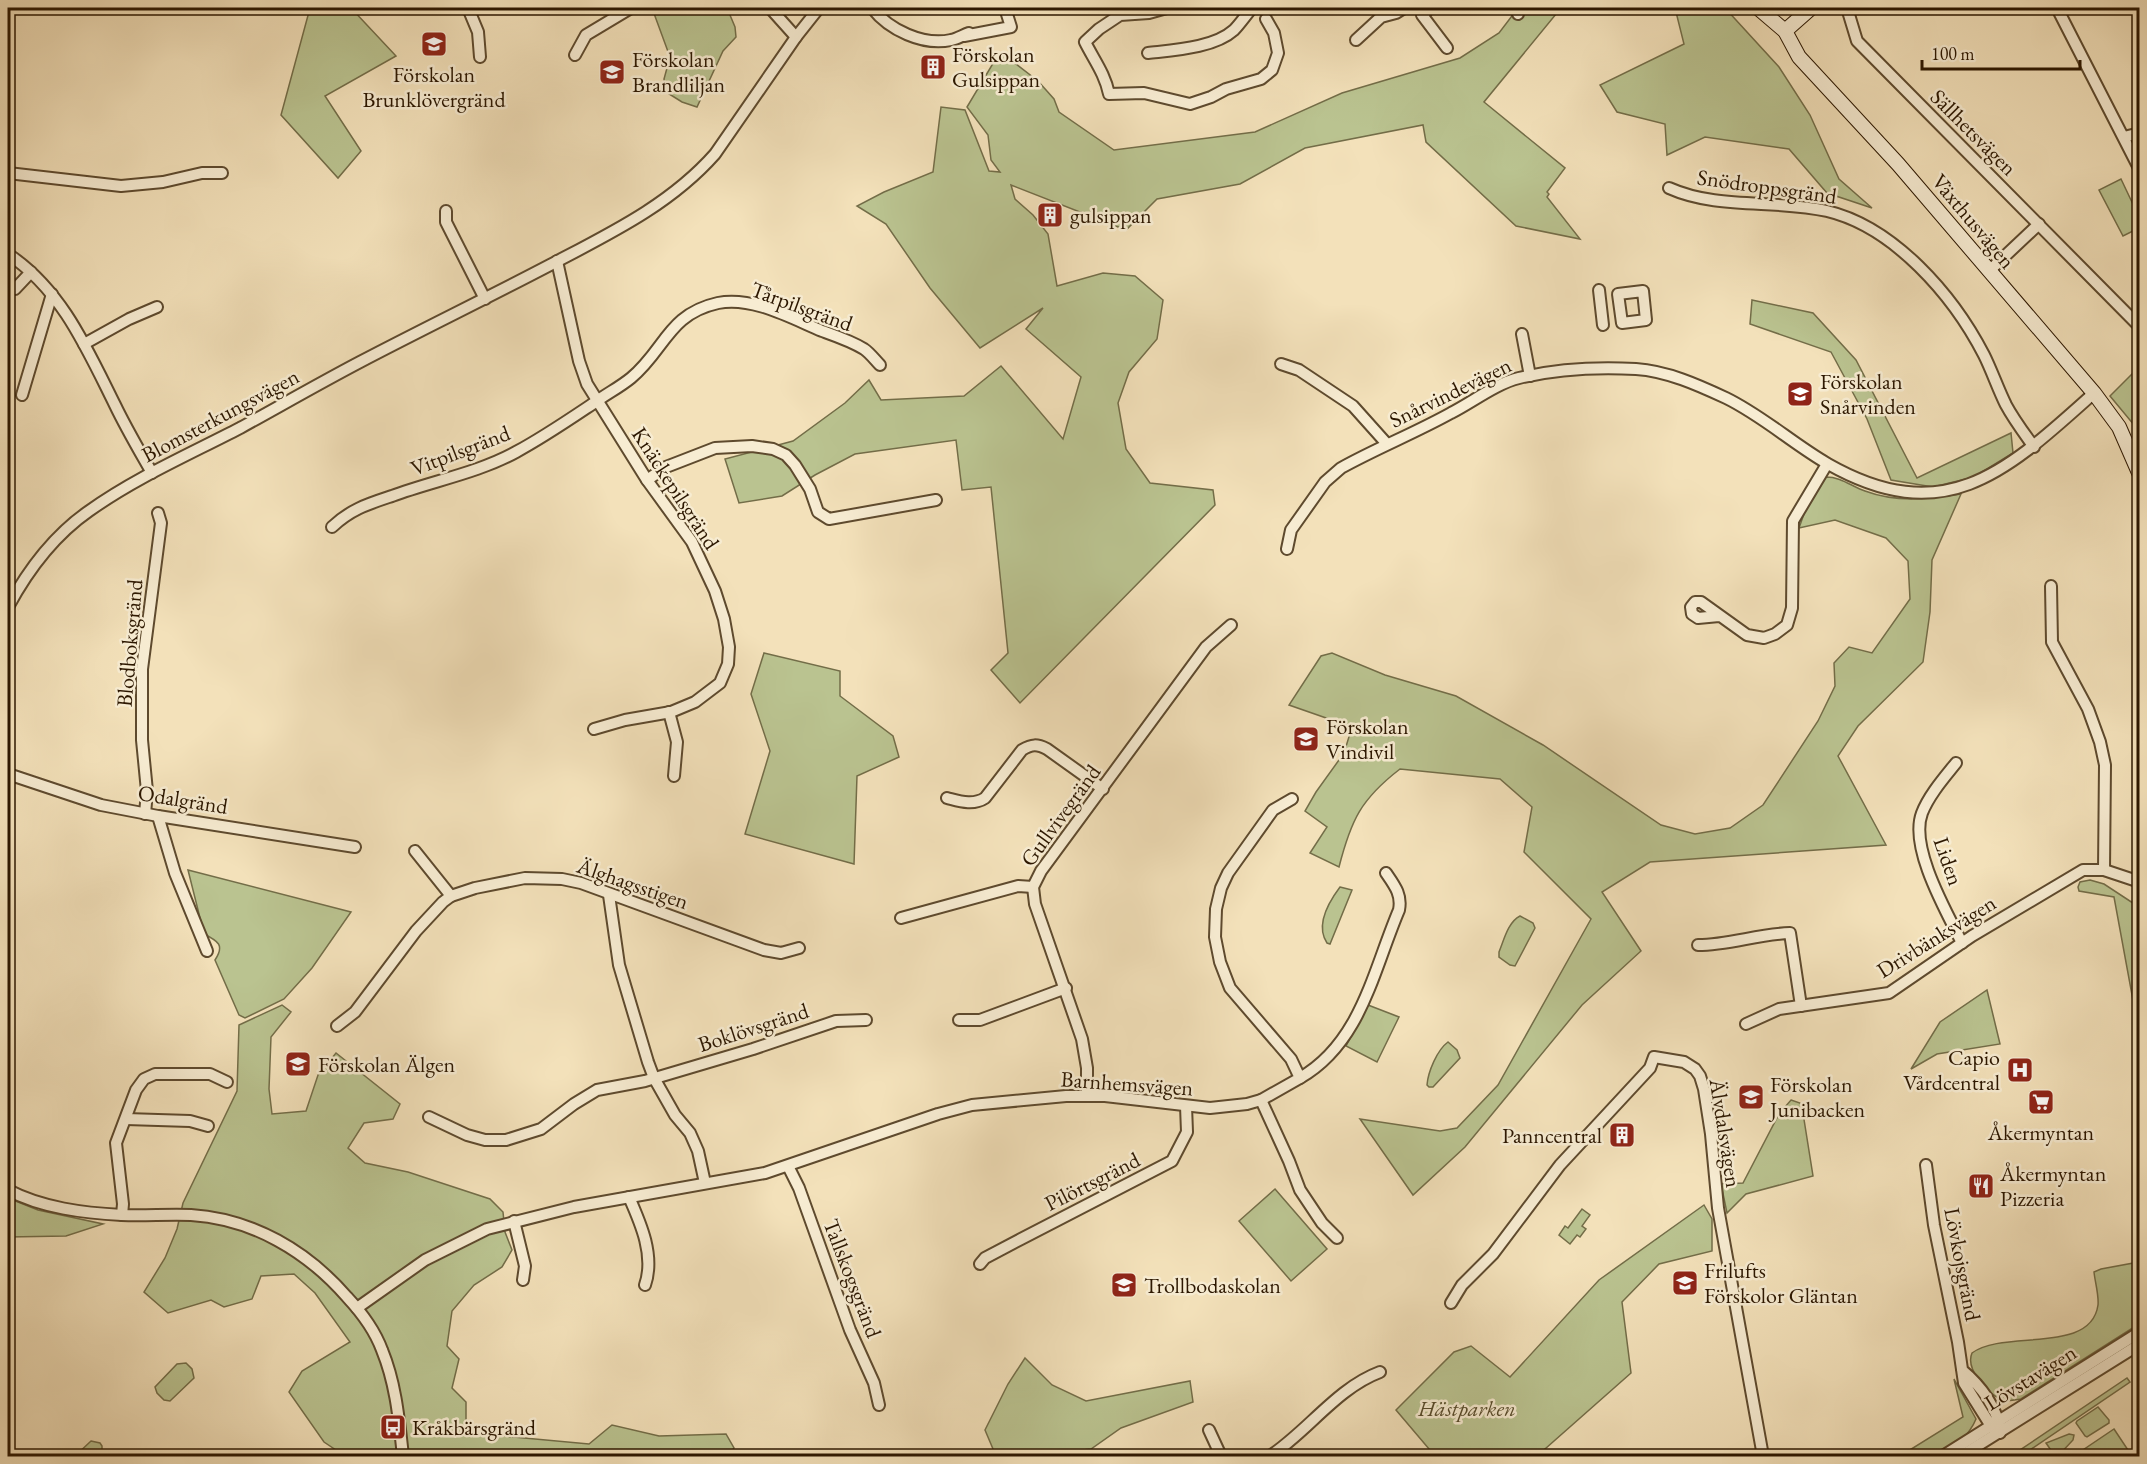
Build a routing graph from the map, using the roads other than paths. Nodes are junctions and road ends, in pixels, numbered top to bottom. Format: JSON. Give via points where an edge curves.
{"nodes":[{"id":1,"x":468,"y":8,"type":"edge"},
{"id":2,"x":631,"y":8,"type":"edge"},
{"id":3,"x":770,"y":8,"type":"edge"},
{"id":4,"x":819,"y":8,"type":"edge"},
{"id":5,"x":872,"y":8,"type":"edge"},
{"id":6,"x":1005,"y":8,"type":"edge"},
{"id":7,"x":1167,"y":8,"type":"edge"},
{"id":8,"x":1252,"y":8,"type":"edge"},
{"id":9,"x":1404,"y":8,"type":"edge"},
{"id":10,"x":1758,"y":8,"type":"edge"},
{"id":11,"x":1810,"y":8,"type":"edge"},
{"id":12,"x":1847,"y":8,"type":"edge"},
{"id":13,"x":2057,"y":8,"type":"edge"},
{"id":14,"x":1422,"y":10,"type":"edge"},
{"id":15,"x":1266,"y":19,"type":"dead end"},
{"id":16,"x":1785,"y":31,"type":"junction"},
{"id":17,"x":796,"y":37,"type":"junction"},
{"id":18,"x":1356,"y":40,"type":"dead end"},
{"id":19,"x":1447,"y":48,"type":"dead end"},
{"id":20,"x":1148,"y":53,"type":"dead end"},
{"id":21,"x":575,"y":55,"type":"dead end"},
{"id":22,"x":480,"y":57,"type":"dead end"},
{"id":23,"x":2139,"y":133,"type":"edge"},
{"id":24,"x":2124,"y":137,"type":"junction"},
{"id":25,"x":2139,"y":170,"type":"edge"},
{"id":26,"x":8,"y":173,"type":"edge"},
{"id":27,"x":222,"y":173,"type":"dead end"},
{"id":28,"x":1669,"y":189,"type":"dead end"},
{"id":29,"x":446,"y":211,"type":"dead end"},
{"id":30,"x":2039,"y":224,"type":"junction"},
{"id":31,"x":8,"y":254,"type":"edge"},
{"id":32,"x":557,"y":261,"type":"junction"},
{"id":33,"x":1989,"y":271,"type":"junction"},
{"id":34,"x":31,"y":272,"type":"junction"},
{"id":35,"x":8,"y":288,"type":"edge"},
{"id":36,"x":1599,"y":290,"type":"dead end"},
{"id":37,"x":52,"y":294,"type":"junction"},
{"id":38,"x":485,"y":299,"type":"junction"},
{"id":39,"x":157,"y":307,"type":"dead end"},
{"id":40,"x":1603,"y":325,"type":"dead end"},
{"id":41,"x":2139,"y":327,"type":"edge"},
{"id":42,"x":1522,"y":333,"type":"dead end"},
{"id":43,"x":84,"y":344,"type":"junction"},
{"id":44,"x":1281,"y":364,"type":"dead end"},
{"id":45,"x":880,"y":365,"type":"dead end"},
{"id":46,"x":1530,"y":376,"type":"junction"},
{"id":47,"x":2094,"y":393,"type":"junction"},
{"id":48,"x":22,"y":395,"type":"dead end"},
{"id":49,"x":598,"y":400,"type":"junction"},
{"id":50,"x":1388,"y":444,"type":"junction"},
{"id":51,"x":2034,"y":447,"type":"junction"},
{"id":52,"x":1827,"y":464,"type":"junction"},
{"id":53,"x":152,"y":473,"type":"junction"},
{"id":54,"x":2139,"y":476,"type":"edge"},
{"id":55,"x":647,"y":480,"type":"junction"},
{"id":56,"x":936,"y":500,"type":"dead end"},
{"id":57,"x":158,"y":513,"type":"dead end"},
{"id":58,"x":332,"y":527,"type":"dead end"},
{"id":59,"x":1287,"y":549,"type":"dead end"},
{"id":60,"x":2051,"y":586,"type":"dead end"},
{"id":61,"x":8,"y":607,"type":"edge"},
{"id":62,"x":1719,"y":616,"type":"dead end"},
{"id":63,"x":1231,"y":625,"type":"dead end"},
{"id":64,"x":669,"y":712,"type":"junction"},
{"id":65,"x":594,"y":729,"type":"dead end"},
{"id":66,"x":1956,"y":763,"type":"dead end"},
{"id":67,"x":8,"y":774,"type":"edge"},
{"id":68,"x":674,"y":776,"type":"dead end"},
{"id":69,"x":1103,"y":789,"type":"junction"},
{"id":70,"x":947,"y":798,"type":"dead end"},
{"id":71,"x":1292,"y":799,"type":"dead end"},
{"id":72,"x":145,"y":814,"type":"junction"},
{"id":73,"x":158,"y":816,"type":"junction"},
{"id":74,"x":355,"y":847,"type":"dead end"},
{"id":75,"x":415,"y":851,"type":"dead end"},
{"id":76,"x":2104,"y":870,"type":"junction"},
{"id":77,"x":1386,"y":873,"type":"dead end"},
{"id":78,"x":2139,"y":882,"type":"edge"},
{"id":79,"x":1033,"y":888,"type":"junction"},
{"id":80,"x":609,"y":895,"type":"junction"},
{"id":81,"x":451,"y":896,"type":"junction"},
{"id":82,"x":901,"y":918,"type":"dead end"},
{"id":83,"x":1962,"y":943,"type":"junction"},
{"id":84,"x":1698,"y":945,"type":"dead end"},
{"id":85,"x":799,"y":948,"type":"dead end"},
{"id":86,"x":207,"y":951,"type":"dead end"},
{"id":87,"x":1066,"y":988,"type":"junction"},
{"id":88,"x":1801,"y":1006,"type":"junction"},
{"id":89,"x":866,"y":1020,"type":"dead end"},
{"id":90,"x":959,"y":1020,"type":"dead end"},
{"id":91,"x":1746,"y":1024,"type":"dead end"},
{"id":92,"x":337,"y":1026,"type":"dead end"},
{"id":93,"x":654,"y":1078,"type":"junction"},
{"id":94,"x":1300,"y":1078,"type":"junction"},
{"id":95,"x":227,"y":1082,"type":"dead end"},
{"id":96,"x":1087,"y":1095,"type":"junction"},
{"id":97,"x":1261,"y":1100,"type":"junction"},
{"id":98,"x":1186,"y":1106,"type":"junction"},
{"id":99,"x":429,"y":1117,"type":"dead end"},
{"id":100,"x":126,"y":1119,"type":"junction"},
{"id":101,"x":208,"y":1126,"type":"dead end"},
{"id":102,"x":788,"y":1166,"type":"junction"},
{"id":103,"x":1926,"y":1166,"type":"dead end"},
{"id":104,"x":705,"y":1183,"type":"junction"},
{"id":105,"x":8,"y":1191,"type":"edge"},
{"id":106,"x":629,"y":1197,"type":"junction"},
{"id":107,"x":122,"y":1215,"type":"junction"},
{"id":108,"x":514,"y":1221,"type":"junction"},
{"id":109,"x":1337,"y":1238,"type":"dead end"},
{"id":110,"x":980,"y":1264,"type":"dead end"},
{"id":111,"x":523,"y":1280,"type":"dead end"},
{"id":112,"x":645,"y":1286,"type":"dead end"},
{"id":113,"x":1451,"y":1303,"type":"dead end"},
{"id":114,"x":357,"y":1308,"type":"junction"},
{"id":115,"x":2139,"y":1332,"type":"edge"},
{"id":116,"x":2139,"y":1344,"type":"edge"},
{"id":117,"x":1380,"y":1372,"type":"dead end"},
{"id":118,"x":879,"y":1404,"type":"dead end"},
{"id":119,"x":1997,"y":1426,"type":"junction"},
{"id":120,"x":1209,"y":1430,"type":"dead end"},
{"id":121,"x":403,"y":1456,"type":"edge"},
{"id":122,"x":1221,"y":1456,"type":"edge"},
{"id":123,"x":1270,"y":1456,"type":"edge"},
{"id":124,"x":1763,"y":1456,"type":"edge"},
{"id":125,"x":1943,"y":1456,"type":"edge"},
{"id":126,"x":1961,"y":1456,"type":"edge"}],
"edges":[{"from":1,"to":22,"type":"street","via":[[478,32]]},
{"from":2,"to":21,"type":"street","via":[[586,35]]},
{"from":3,"to":17,"type":"street"},
{"from":4,"to":17,"type":"street","name":"Blomsterkungsvägen"},
{"from":5,"to":6,"type":"street","via":[[899,31],[930,41],[1011,27]]},
{"from":7,"to":15,"type":"street","via":[[1120,15],[1085,42],[1100,66],[1109,93],[1144,93],[1190,104],[1261,79],[1272,70],[1278,53]]},
{"from":8,"to":20,"type":"street","via":[[1220,39]]},
{"from":9,"to":18,"type":"street","via":[[1381,17]]},
{"from":10,"to":16,"type":"street","name":"Växthusvägen"},
{"from":11,"to":16,"type":"street"},
{"from":12,"to":30,"type":"street","name":"Sällhetsvägen","via":[[1857,41]]},
{"from":13,"to":24,"type":"street"},
{"from":14,"to":19,"type":"street"},
{"from":16,"to":33,"type":"street","name":"Växthusvägen","via":[[1800,57]]},
{"from":17,"to":32,"type":"street","name":"Blomsterkungsvägen","via":[[699,171],[660,204]]},
{"from":23,"to":24,"type":"street"},
{"from":24,"to":25,"type":"street"},
{"from":26,"to":27,"type":"street","via":[[121,186]]},
{"from":28,"to":51,"type":"street","name":"Snödroppsgränd","via":[[1697,198],[1824,210],[1854,220],[1887,239],[1954,307],[1984,356],[2012,416]]},
{"from":29,"to":38,"type":"street","via":[[446,222]]},
{"from":30,"to":33,"type":"street"},
{"from":30,"to":41,"type":"street","name":"Sällhetsvägen"},
{"from":31,"to":34,"type":"street"},
{"from":32,"to":38,"type":"street","name":"Blomsterkungsvägen"},
{"from":32,"to":49,"type":"street","name":"Knäckepilsgränd","via":[[579,361]]},
{"from":33,"to":47,"type":"street","name":"Växthusvägen"},
{"from":34,"to":35,"type":"street","via":[[15,289]]},
{"from":34,"to":37,"type":"street"},
{"from":36,"to":40,"type":"street"},
{"from":37,"to":43,"type":"street"},
{"from":37,"to":48,"type":"street"},
{"from":38,"to":53,"type":"street","name":"Blomsterkungsvägen"},
{"from":39,"to":43,"type":"street"},
{"from":42,"to":46,"type":"street","name":"Snårvindevägen"},
{"from":43,"to":53,"type":"street"},
{"from":44,"to":50,"type":"street","name":"Snårvindevägen","via":[[1299,370],[1353,405]]},
{"from":45,"to":49,"type":"street","name":"Tårpilsgränd","via":[[866,350],[785,316],[753,305],[721,303],[696,310],[680,321],[632,377]]},
{"from":46,"to":50,"type":"street","name":"Snårvindevägen","via":[[1508,382]]},
{"from":46,"to":52,"type":"street","name":"Snårvindevägen","via":[[1583,369],[1638,369],[1690,382],[1748,409]]},
{"from":47,"to":51,"type":"street","name":"Snårvindevägen"},
{"from":47,"to":54,"type":"street","name":"Växthusvägen","via":[[2119,427]]},
{"from":49,"to":55,"type":"street","name":"Knäckepilsgränd"},
{"from":49,"to":58,"type":"street","name":"Vitpilsgränd","via":[[515,452],[354,509]]},
{"from":50,"to":59,"type":"street","name":"Snårvindevägen","via":[[1341,468],[1325,482],[1291,530]]},
{"from":51,"to":52,"type":"street","name":"Snårvindevägen","via":[[1970,485],[1939,492],[1894,491],[1867,484]]},
{"from":52,"to":62,"type":"street","via":[[1794,521],[1792,608],[1787,625],[1764,638],[1747,635]]},
{"from":53,"to":61,"type":"street","name":"Blomsterkungsvägen","via":[[89,511],[61,534],[21,582]]},
{"from":55,"to":56,"type":"street","via":[[666,467],[715,448],[752,446],[773,448],[786,455],[810,489],[818,512],[829,519]]},
{"from":55,"to":64,"type":"street","name":"Knäckepilsgränd","via":[[692,542],[715,591],[729,647],[728,664],[720,683],[695,702]]},
{"from":57,"to":72,"type":"street","name":"Blodboksgränd","via":[[161,523],[142,669]]},
{"from":60,"to":76,"type":"street","via":[[2052,642],[2088,709],[2105,765]]},
{"from":63,"to":69,"type":"street","name":"Gullvivegränd","via":[[1206,646]]},
{"from":64,"to":65,"type":"street","name":"Knäckepilsgränd"},
{"from":64,"to":68,"type":"street","via":[[677,742]]},
{"from":66,"to":83,"type":"street","name":"Liden","via":[[1922,814],[1918,836]]},
{"from":67,"to":72,"type":"street","name":"Odalgränd","via":[[101,805]]},
{"from":69,"to":70,"type":"street","via":[[1047,749],[1030,745],[985,798],[964,802]]},
{"from":69,"to":79,"type":"street","name":"Gullvivegränd","via":[[1041,871]]},
{"from":71,"to":94,"type":"street","via":[[1273,810],[1228,873],[1218,899],[1215,938],[1230,988],[1291,1059]]},
{"from":72,"to":73,"type":"street","name":"Odalgränd"},
{"from":73,"to":74,"type":"street","name":"Odalgränd"},
{"from":73,"to":86,"type":"street","via":[[175,873]]},
{"from":75,"to":81,"type":"street"},
{"from":76,"to":78,"type":"street","name":"Drivbänksvägen"},
{"from":76,"to":83,"type":"street","name":"Drivbänksvägen","via":[[2083,870],[2070,876]]},
{"from":77,"to":94,"type":"street","name":"Barnhemsvägen","via":[[1401,901],[1365,998],[1341,1045]]},
{"from":79,"to":82,"type":"street","via":[[1018,886]]},
{"from":79,"to":87,"type":"street","name":"Gullvivegränd","via":[[1035,904]]},
{"from":80,"to":81,"type":"street","name":"Älghagsstigen","via":[[581,884],[544,877],[516,879]]},
{"from":80,"to":85,"type":"street","name":"Älghagsstigen","via":[[764,950],[781,953]]},
{"from":80,"to":93,"type":"street","via":[[619,965]]},
{"from":81,"to":92,"type":"street","name":"Älghagsstigen","via":[[416,931],[355,1012]]},
{"from":83,"to":88,"type":"street","name":"Drivbänksvägen","via":[[1888,993]]},
{"from":84,"to":88,"type":"street","via":[[1790,933]]},
{"from":87,"to":90,"type":"street","via":[[980,1020]]},
{"from":87,"to":96,"type":"street","name":"Gullvivegränd","via":[[1088,1068]]},
{"from":88,"to":91,"type":"street","name":"Drivbänksvägen","via":[[1779,1009]]},
{"from":89,"to":93,"type":"street","name":"Boklövsgränd","via":[[836,1021]]},
{"from":93,"to":99,"type":"street","name":"Boklövsgränd","via":[[597,1090],[541,1128],[506,1140],[467,1135]]},
{"from":93,"to":104,"type":"street","via":[[690,1133]]},
{"from":94,"to":97,"type":"street","name":"Barnhemsvägen"},
{"from":95,"to":100,"type":"street","via":[[210,1074],[147,1076],[135,1090]]},
{"from":96,"to":98,"type":"street","name":"Barnhemsvägen"},
{"from":96,"to":102,"type":"street","name":"Barnhemsvägen","via":[[985,1103],[908,1124]]},
{"from":97,"to":98,"type":"street","name":"Barnhemsvägen","via":[[1210,1108]]},
{"from":97,"to":109,"type":"street","via":[[1300,1190]]},
{"from":98,"to":110,"type":"street","name":"Pilörtsgränd","via":[[1187,1132],[1172,1161]]},
{"from":100,"to":101,"type":"street","via":[[190,1121]]},
{"from":100,"to":107,"type":"street","via":[[116,1143]]},
{"from":102,"to":104,"type":"street","name":"Barnhemsvägen"},
{"from":102,"to":118,"type":"street","name":"Tallskogsgränd"},
{"from":103,"to":119,"type":"street","name":"Lövkojsgränd","via":[[1964,1383]]},
{"from":104,"to":106,"type":"street","name":"Barnhemsvägen"},
{"from":105,"to":107,"type":"street","via":[[57,1207]]},
{"from":106,"to":108,"type":"street","name":"Barnhemsvägen"},
{"from":106,"to":112,"type":"street","via":[[648,1253],[650,1270]]},
{"from":107,"to":114,"type":"street","via":[[192,1215],[247,1226],[297,1251]]},
{"from":108,"to":111,"type":"street","via":[[525,1266]]},
{"from":108,"to":114,"type":"street","name":"Barnhemsvägen","via":[[447,1248]]},
{"from":113,"to":124,"type":"street","name":"Älvdalsvägen","via":[[1560,1165],[1650,1068],[1654,1057],[1684,1062],[1695,1069],[1704,1089],[1718,1208]]},
{"from":114,"to":121,"type":"street","via":[[390,1370]]},
{"from":115,"to":119,"type":"street","name":"Lövstavägen"},
{"from":116,"to":119,"type":"street","name":"Lövstavägen"},
{"from":117,"to":123,"type":"street","via":[[1356,1385]]},
{"from":119,"to":125,"type":"street","name":"Lövstavägen"},
{"from":119,"to":126,"type":"street","name":"Lövstavägen"},
{"from":120,"to":122,"type":"street"}]}
